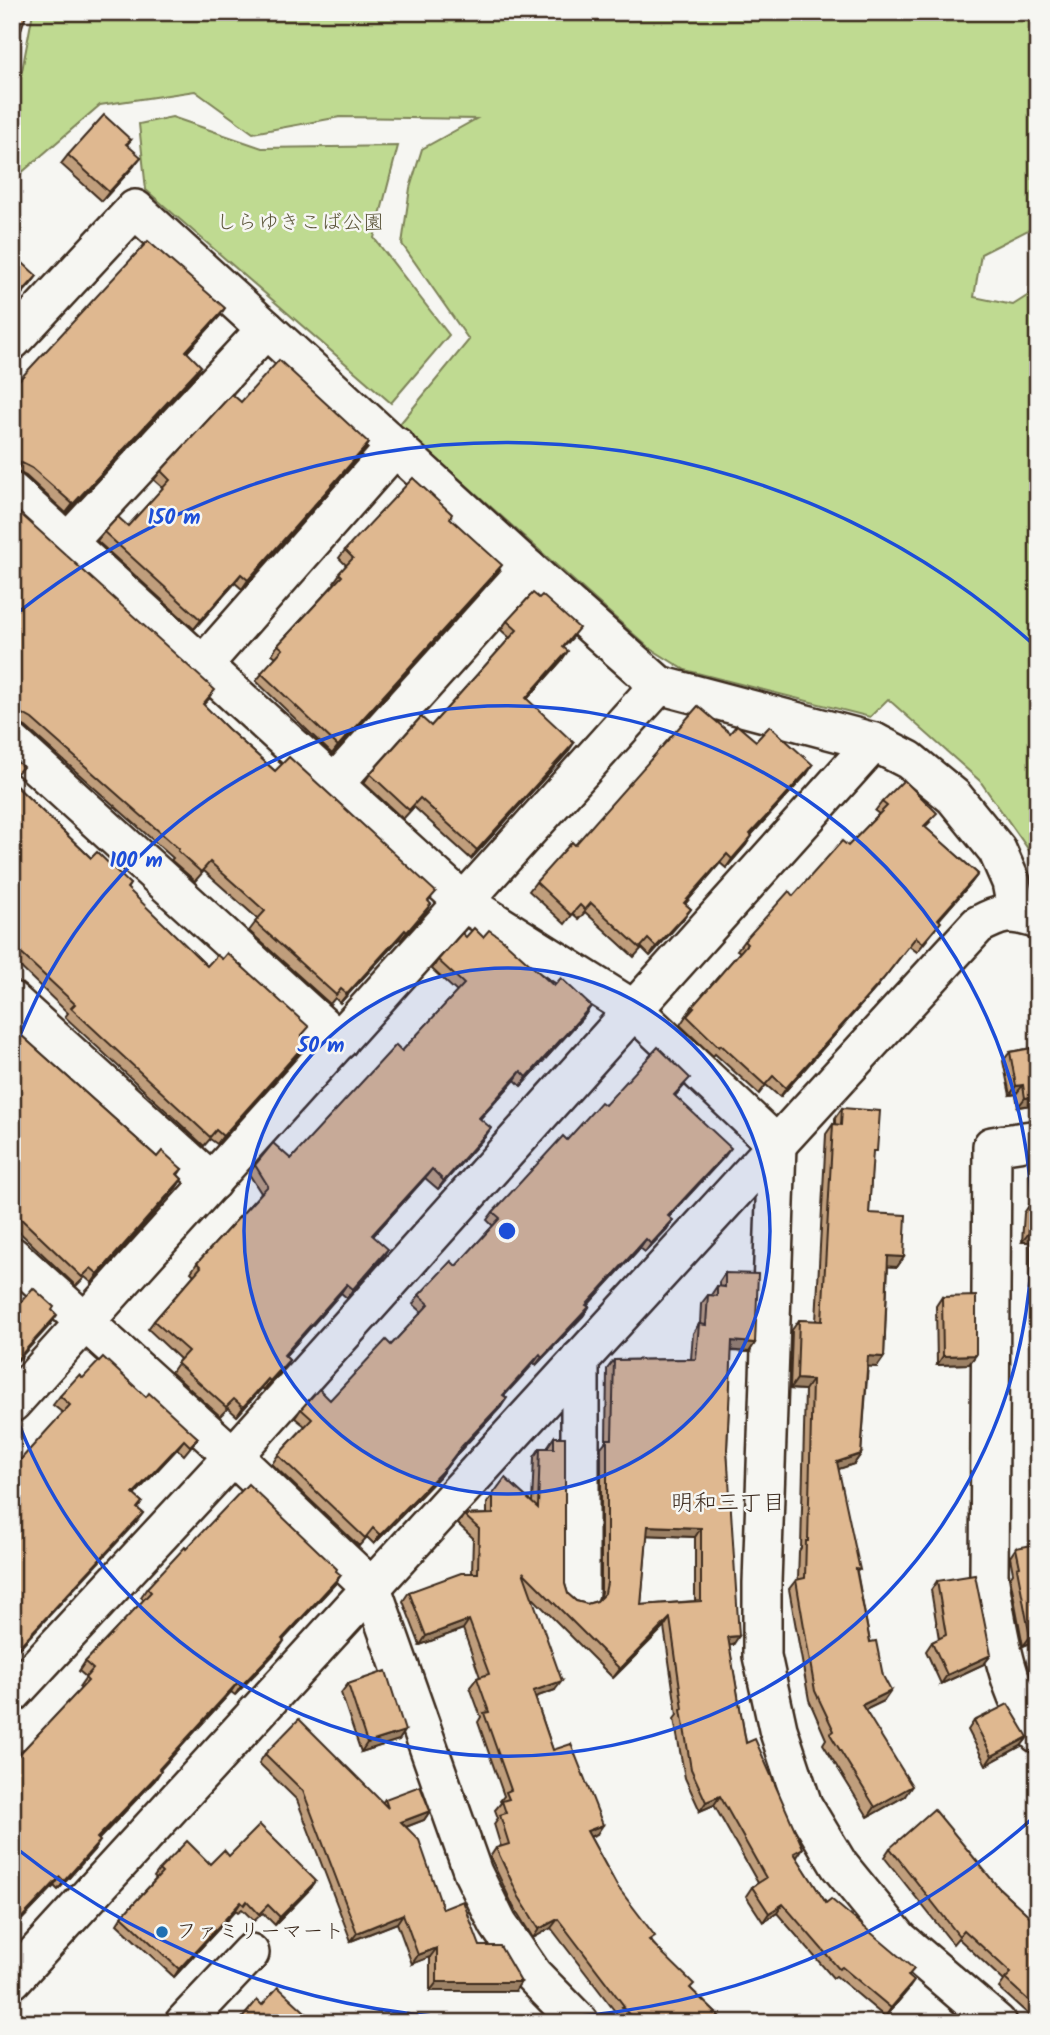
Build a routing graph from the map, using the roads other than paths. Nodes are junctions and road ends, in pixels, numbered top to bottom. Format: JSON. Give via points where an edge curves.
{"nodes":[{"id":1,"x":266,"y":329,"type":"junction"},
{"id":2,"x":12,"y":341,"type":"edge"},
{"id":3,"x":396,"y":446,"type":"junction"},
{"id":4,"x":12,"y":492,"type":"edge"},
{"id":5,"x":68,"y":542,"type":"junction"},
{"id":6,"x":528,"y":569,"type":"junction"},
{"id":7,"x":203,"y":665,"type":"junction"},
{"id":8,"x":659,"y":685,"type":"junction"},
{"id":9,"x":874,"y":742,"type":"junction"},
{"id":10,"x":12,"y":743,"type":"edge"},
{"id":11,"x":334,"y":784,"type":"junction"},
{"id":12,"x":465,"y":903,"type":"junction"},
{"id":13,"x":1028,"y":917,"type":"edge"},
{"id":14,"x":12,"y":1001,"type":"edge"},
{"id":15,"x":633,"y":1009,"type":"junction"},
{"id":16,"x":338,"y":1041,"type":"junction"},
{"id":17,"x":1038,"y":1139,"type":"edge"},
{"id":18,"x":777,"y":1145,"type":"junction"},
{"id":19,"x":212,"y":1182,"type":"junction"},
{"id":20,"x":12,"y":1256,"type":"edge"},
{"id":21,"x":86,"y":1322,"type":"junction"},
{"id":22,"x":580,"y":1359,"type":"junction"},
{"id":23,"x":12,"y":1403,"type":"edge"},
{"id":24,"x":233,"y":1456,"type":"junction"},
{"id":25,"x":372,"y":1588,"type":"junction"},
{"id":26,"x":580,"y":1592,"type":"dead end"},
{"id":27,"x":12,"y":1694,"type":"edge"},
{"id":28,"x":1038,"y":1734,"type":"edge"},
{"id":29,"x":250,"y":1953,"type":"dead end"},
{"id":30,"x":12,"y":1980,"type":"edge"},
{"id":31,"x":184,"y":2023,"type":"edge"},
{"id":32,"x":580,"y":2023,"type":"edge"},
{"id":33,"x":997,"y":2023,"type":"edge"}],
"edges":[{"from":1,"to":2,"type":"street","via":[[135,209]]},
{"from":1,"to":3,"type":"street"},
{"from":1,"to":5,"type":"street"},
{"from":3,"to":6,"type":"street"},
{"from":3,"to":7,"type":"street"},
{"from":4,"to":5,"type":"street"},
{"from":5,"to":7,"type":"street"},
{"from":6,"to":8,"type":"street"},
{"from":6,"to":11,"type":"street"},
{"from":7,"to":11,"type":"street"},
{"from":8,"to":9,"type":"street"},
{"from":8,"to":12,"type":"street"},
{"from":9,"to":13,"type":"street","via":[[909,760],[954,797],[997,850]]},
{"from":9,"to":15,"type":"street"},
{"from":10,"to":16,"type":"street"},
{"from":11,"to":12,"type":"street"},
{"from":12,"to":15,"type":"street"},
{"from":12,"to":16,"type":"street"},
{"from":13,"to":18,"type":"street","via":[[1000,914],[978,925]]},
{"from":14,"to":19,"type":"street"},
{"from":15,"to":18,"type":"street"},
{"from":15,"to":24,"type":"street"},
{"from":16,"to":19,"type":"street"},
{"from":17,"to":28,"type":"street","via":[[992,1146],[989,1562],[1010,1678]]},
{"from":18,"to":22,"type":"street"},
{"from":18,"to":33,"type":"street","via":[[762,1656],[778,1729],[803,1805],[839,1865],[899,1939]]},
{"from":19,"to":21,"type":"street"},
{"from":20,"to":21,"type":"street"},
{"from":21,"to":23,"type":"street"},
{"from":21,"to":24,"type":"street"},
{"from":22,"to":25,"type":"street"},
{"from":22,"to":26,"type":"street"},
{"from":24,"to":25,"type":"street"},
{"from":24,"to":27,"type":"street"},
{"from":25,"to":30,"type":"street"},
{"from":25,"to":32,"type":"street","via":[[473,1873],[498,1924],[533,1975]]},
{"from":29,"to":31,"type":"street"}]}
